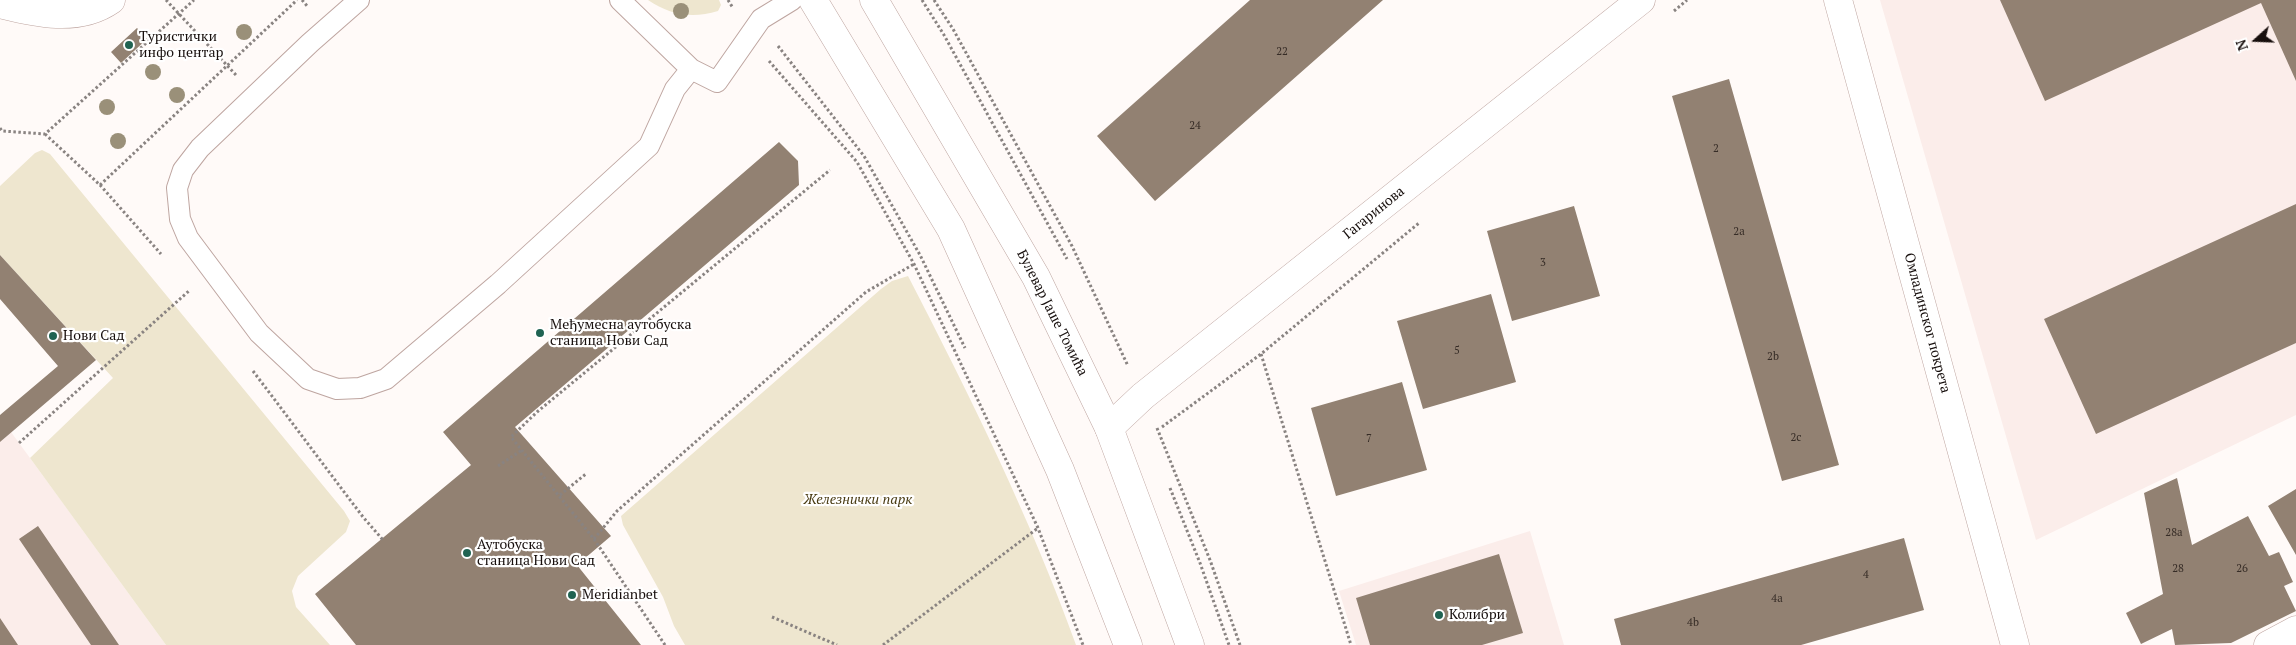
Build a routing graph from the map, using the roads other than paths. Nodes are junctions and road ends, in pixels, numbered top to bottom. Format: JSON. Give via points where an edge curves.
{"nodes":[{"id":1,"x":111,"y":0,"type":"edge"},
{"id":2,"x":360,"y":0,"type":"edge"},
{"id":3,"x":620,"y":0,"type":"edge"},
{"id":4,"x":792,"y":0,"type":"edge"},
{"id":5,"x":813,"y":0,"type":"edge"},
{"id":6,"x":874,"y":0,"type":"edge"},
{"id":7,"x":1641,"y":0,"type":"edge"},
{"id":8,"x":1838,"y":0,"type":"edge"},
{"id":9,"x":0,"y":4,"type":"edge"},
{"id":10,"x":691,"y":69,"type":"junction"},
{"id":11,"x":1109,"y":428,"type":"junction"},
{"id":12,"x":2296,"y":630,"type":"edge"},
{"id":13,"x":1128,"y":645,"type":"edge"},
{"id":14,"x":1190,"y":645,"type":"edge"},
{"id":15,"x":2015,"y":645,"type":"edge"},
{"id":16,"x":2268,"y":645,"type":"edge"}],
"edges":[{"from":1,"to":9,"type":"street","via":[[76,14],[39,13]]},
{"from":2,"to":10,"type":"lane","via":[[200,148],[183,170],[177,188],[180,219],[188,238],[259,333],[308,379],[336,389],[360,388],[386,379],[498,284],[649,146],[675,90]]},
{"from":3,"to":10,"type":"lane"},
{"from":4,"to":10,"type":"lane","via":[[756,26],[717,82]]},
{"from":5,"to":13,"type":"street","via":[[951,230],[1060,470]]},
{"from":6,"to":11,"type":"street","name":"Булевар Јаше Томића","via":[[1036,277]]},
{"from":7,"to":11,"type":"street","name":"Гагаринова","via":[[1143,396]]},
{"from":8,"to":15,"type":"street","name":"Омладинског покрета"},
{"from":11,"to":14,"type":"street","name":"Булевар Јаше Томића"},
{"from":12,"to":16,"type":"street"}]}
